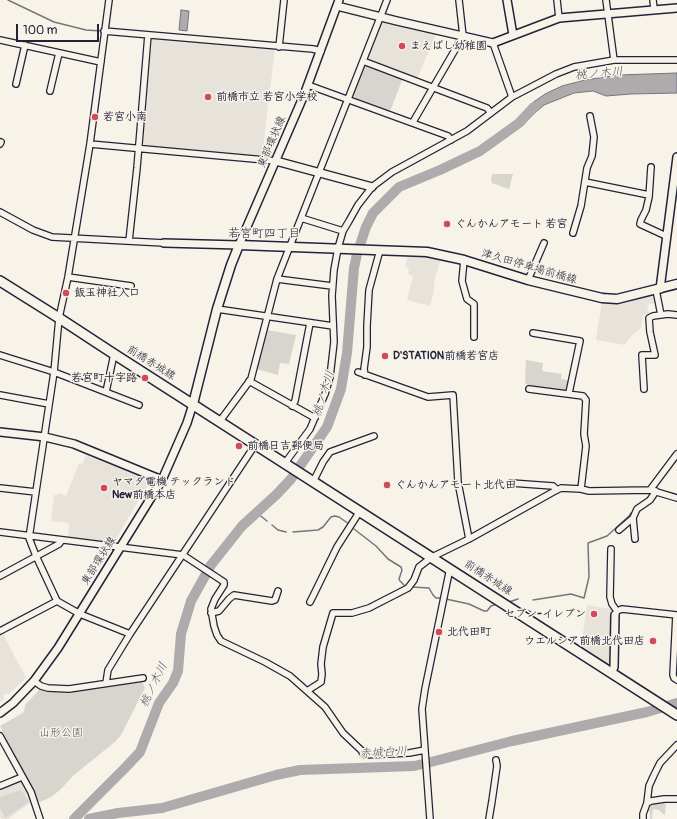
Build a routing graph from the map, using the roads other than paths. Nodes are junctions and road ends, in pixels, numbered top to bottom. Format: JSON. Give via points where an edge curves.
{"nodes":[{"id":1,"x":109,"y":0,"type":"edge"},
{"id":2,"x":284,"y":0,"type":"edge"},
{"id":3,"x":387,"y":0,"type":"edge"},
{"id":4,"x":459,"y":0,"type":"edge"},
{"id":5,"x":508,"y":0,"type":"edge"},
{"id":6,"x":557,"y":0,"type":"edge"},
{"id":7,"x":606,"y":0,"type":"edge"},
{"id":8,"x":653,"y":0,"type":"edge"},
{"id":9,"x":338,"y":3,"type":"edge"},
{"id":10,"x":677,"y":8,"type":"edge"},
{"id":11,"x":654,"y":9,"type":"junction"},
{"id":12,"x":608,"y":14,"type":"junction"},
{"id":13,"x":380,"y":17,"type":"junction"},
{"id":14,"x":559,"y":18,"type":"junction"},
{"id":15,"x":104,"y":31,"type":"junction"},
{"id":16,"x":148,"y":35,"type":"junction"},
{"id":17,"x":513,"y":35,"type":"junction"},
{"id":18,"x":463,"y":36,"type":"junction"},
{"id":19,"x":0,"y":40,"type":"edge"},
{"id":20,"x":493,"y":43,"type":"junction"},
{"id":21,"x":25,"y":45,"type":"junction"},
{"id":22,"x":279,"y":47,"type":"junction"},
{"id":23,"x":321,"y":51,"type":"junction"},
{"id":24,"x":59,"y":53,"type":"junction"},
{"id":25,"x":614,"y":60,"type":"junction"},
{"id":26,"x":677,"y":60,"type":"edge"},
{"id":27,"x":364,"y":61,"type":"junction"},
{"id":28,"x":101,"y":62,"type":"junction"},
{"id":29,"x":16,"y":84,"type":"dead end"},
{"id":30,"x":308,"y":85,"type":"junction"},
{"id":31,"x":433,"y":87,"type":"junction"},
{"id":32,"x":50,"y":91,"type":"dead end"},
{"id":33,"x":512,"y":97,"type":"junction"},
{"id":34,"x":347,"y":100,"type":"junction"},
{"id":35,"x":491,"y":113,"type":"junction"},
{"id":36,"x":590,"y":116,"type":"dead end"},
{"id":37,"x":413,"y":122,"type":"junction"},
{"id":38,"x":451,"y":140,"type":"junction"},
{"id":39,"x":90,"y":144,"type":"junction"},
{"id":40,"x":138,"y":149,"type":"junction"},
{"id":41,"x":677,"y":157,"type":"edge"},
{"id":42,"x":276,"y":161,"type":"junction"},
{"id":43,"x":651,"y":167,"type":"dead end"},
{"id":44,"x":320,"y":172,"type":"junction"},
{"id":45,"x":585,"y":182,"type":"junction"},
{"id":46,"x":372,"y":188,"type":"junction"},
{"id":47,"x":649,"y":195,"type":"junction"},
{"id":48,"x":1,"y":214,"type":"edge"},
{"id":49,"x":301,"y":218,"type":"junction"},
{"id":50,"x":343,"y":231,"type":"junction"},
{"id":51,"x":573,"y":233,"type":"dead end"},
{"id":52,"x":666,"y":236,"type":"junction"},
{"id":53,"x":74,"y":239,"type":"junction"},
{"id":54,"x":129,"y":241,"type":"junction"},
{"id":55,"x":164,"y":243,"type":"joint"},
{"id":56,"x":544,"y":243,"type":"dead end"},
{"id":57,"x":239,"y":245,"type":"junction"},
{"id":58,"x":290,"y":247,"type":"junction"},
{"id":59,"x":338,"y":248,"type":"junction"},
{"id":60,"x":377,"y":249,"type":"junction"},
{"id":61,"x":464,"y":260,"type":"junction"},
{"id":62,"x":68,"y":277,"type":"junction"},
{"id":63,"x":277,"y":279,"type":"junction"},
{"id":64,"x":528,"y":280,"type":"junction"},
{"id":65,"x":0,"y":281,"type":"edge"},
{"id":66,"x":677,"y":284,"type":"edge"},
{"id":67,"x":131,"y":286,"type":"dead end"},
{"id":68,"x":332,"y":286,"type":"junction"},
{"id":69,"x":658,"y":289,"type":"junction"},
{"id":70,"x":217,"y":309,"type":"junction"},
{"id":71,"x":660,"y":315,"type":"junction"},
{"id":72,"x":677,"y":315,"type":"edge"},
{"id":73,"x":266,"y":317,"type":"junction"},
{"id":74,"x":59,"y":318,"type":"junction"},
{"id":75,"x":310,"y":324,"type":"junction"},
{"id":76,"x":333,"y":326,"type":"junction"},
{"id":77,"x":533,"y":333,"type":"dead end"},
{"id":78,"x":474,"y":337,"type":"dead end"},
{"id":79,"x":114,"y":354,"type":"junction"},
{"id":80,"x":0,"y":355,"type":"edge"},
{"id":81,"x":54,"y":372,"type":"junction"},
{"id":82,"x":358,"y":372,"type":"dead end"},
{"id":83,"x":365,"y":375,"type":"junction"},
{"id":84,"x":249,"y":381,"type":"junction"},
{"id":85,"x":529,"y":389,"type":"dead end"},
{"id":86,"x":644,"y":389,"type":"dead end"},
{"id":87,"x":106,"y":392,"type":"junction"},
{"id":88,"x":568,"y":393,"type":"junction"},
{"id":89,"x":0,"y":395,"type":"edge"},
{"id":90,"x":49,"y":404,"type":"junction"},
{"id":91,"x":193,"y":404,"type":"junction"},
{"id":92,"x":139,"y":405,"type":"dead end"},
{"id":93,"x":292,"y":406,"type":"junction"},
{"id":94,"x":315,"y":418,"type":"junction"},
{"id":95,"x":220,"y":421,"type":"junction"},
{"id":96,"x":0,"y":432,"type":"edge"},
{"id":97,"x":374,"y":436,"type":"dead end"},
{"id":98,"x":45,"y":437,"type":"junction"},
{"id":99,"x":255,"y":445,"type":"junction"},
{"id":100,"x":677,"y":454,"type":"edge"},
{"id":101,"x":287,"y":464,"type":"junction"},
{"id":102,"x":162,"y":480,"type":"junction"},
{"id":103,"x":310,"y":480,"type":"junction"},
{"id":104,"x":511,"y":483,"type":"dead end"},
{"id":105,"x":0,"y":488,"type":"edge"},
{"id":106,"x":581,"y":489,"type":"junction"},
{"id":107,"x":557,"y":490,"type":"junction"},
{"id":108,"x":653,"y":491,"type":"junction"},
{"id":109,"x":36,"y":492,"type":"junction"},
{"id":110,"x":677,"y":498,"type":"edge"},
{"id":111,"x":360,"y":511,"type":"junction"},
{"id":112,"x":633,"y":518,"type":"junction"},
{"id":113,"x":619,"y":530,"type":"dead end"},
{"id":114,"x":0,"y":532,"type":"edge"},
{"id":115,"x":30,"y":536,"type":"junction"},
{"id":116,"x":469,"y":539,"type":"junction"},
{"id":117,"x":635,"y":539,"type":"dead end"},
{"id":118,"x":62,"y":540,"type":"junction"},
{"id":119,"x":121,"y":547,"type":"junction"},
{"id":120,"x":610,"y":549,"type":"dead end"},
{"id":121,"x":183,"y":554,"type":"junction"},
{"id":122,"x":36,"y":556,"type":"junction"},
{"id":123,"x":432,"y":557,"type":"junction"},
{"id":124,"x":450,"y":568,"type":"junction"},
{"id":125,"x":0,"y":576,"type":"edge"},
{"id":126,"x":278,"y":591,"type":"dead end"},
{"id":127,"x":57,"y":601,"type":"junction"},
{"id":128,"x":310,"y":602,"type":"dead end"},
{"id":129,"x":211,"y":613,"type":"junction"},
{"id":130,"x":616,"y":613,"type":"junction"},
{"id":131,"x":80,"y":614,"type":"junction"},
{"id":132,"x":676,"y":615,"type":"edge"},
{"id":133,"x":0,"y":631,"type":"edge"},
{"id":134,"x":130,"y":634,"type":"junction"},
{"id":135,"x":612,"y":672,"type":"junction"},
{"id":136,"x":143,"y":678,"type":"dead end"},
{"id":137,"x":677,"y":680,"type":"edge"},
{"id":138,"x":34,"y":681,"type":"junction"},
{"id":139,"x":106,"y":683,"type":"junction"},
{"id":140,"x":307,"y":691,"type":"junction"},
{"id":141,"x":0,"y":713,"type":"edge"},
{"id":142,"x":677,"y":715,"type":"edge"},
{"id":143,"x":0,"y":736,"type":"edge"},
{"id":144,"x":677,"y":745,"type":"edge"},
{"id":145,"x":425,"y":751,"type":"junction"},
{"id":146,"x":496,"y":760,"type":"dead end"},
{"id":147,"x":22,"y":777,"type":"junction"},
{"id":148,"x":0,"y":786,"type":"edge"},
{"id":149,"x":677,"y":799,"type":"edge"},
{"id":150,"x":647,"y":803,"type":"junction"},
{"id":151,"x":40,"y":819,"type":"edge"},
{"id":152,"x":430,"y":819,"type":"edge"},
{"id":153,"x":489,"y":819,"type":"edge"},
{"id":154,"x":643,"y":819,"type":"edge"}],
"edges":[{"from":1,"to":15,"type":"street"},
{"from":2,"to":22,"type":"street"},
{"from":3,"to":13,"type":"street"},
{"from":4,"to":18,"type":"street"},
{"from":5,"to":17,"type":"street"},
{"from":6,"to":14,"type":"street"},
{"from":7,"to":12,"type":"street"},
{"from":8,"to":11,"type":"street"},
{"from":9,"to":13,"type":"street"},
{"from":9,"to":23,"type":"street","name":"東部環状線"},
{"from":10,"to":11,"type":"street"},
{"from":11,"to":12,"type":"street"},
{"from":12,"to":14,"type":"street"},
{"from":12,"to":25,"type":"street"},
{"from":13,"to":18,"type":"street"},
{"from":13,"to":27,"type":"street"},
{"from":14,"to":17,"type":"street"},
{"from":15,"to":16,"type":"street"},
{"from":15,"to":28,"type":"street"},
{"from":16,"to":22,"type":"street"},
{"from":16,"to":40,"type":"street"},
{"from":17,"to":20,"type":"street"},
{"from":18,"to":20,"type":"street"},
{"from":18,"to":31,"type":"street"},
{"from":19,"to":21,"type":"street"},
{"from":20,"to":33,"type":"street"},
{"from":21,"to":24,"type":"street"},
{"from":21,"to":29,"type":"street"},
{"from":22,"to":23,"type":"street"},
{"from":23,"to":30,"type":"street","name":"東部環状線"},
{"from":24,"to":28,"type":"street"},
{"from":24,"to":32,"type":"street"},
{"from":25,"to":26,"type":"street"},
{"from":25,"to":33,"type":"street","via":[[574,67],[546,78]]},
{"from":27,"to":31,"type":"street"},
{"from":27,"to":34,"type":"street"},
{"from":28,"to":39,"type":"street"},
{"from":30,"to":34,"type":"street"},
{"from":30,"to":42,"type":"street","name":"東部環状線"},
{"from":31,"to":35,"type":"street","via":[[487,108]]},
{"from":31,"to":37,"type":"street"},
{"from":33,"to":35,"type":"street"},
{"from":34,"to":37,"type":"street"},
{"from":34,"to":44,"type":"street"},
{"from":35,"to":38,"type":"street"},
{"from":36,"to":45,"type":"street","via":[[594,139]]},
{"from":37,"to":38,"type":"street","via":[[448,136]]},
{"from":38,"to":46,"type":"street","via":[[392,172]]},
{"from":39,"to":40,"type":"street"},
{"from":39,"to":53,"type":"street"},
{"from":40,"to":42,"type":"street"},
{"from":40,"to":54,"type":"street"},
{"from":41,"to":52,"type":"street"},
{"from":42,"to":44,"type":"street"},
{"from":42,"to":57,"type":"street","name":"東部環状線"},
{"from":43,"to":47,"type":"street"},
{"from":44,"to":46,"type":"street"},
{"from":44,"to":49,"type":"street"},
{"from":45,"to":47,"type":"street"},
{"from":45,"to":51,"type":"street"},
{"from":46,"to":50,"type":"street"},
{"from":47,"to":52,"type":"street","via":[[640,224]]},
{"from":48,"to":53,"type":"street","via":[[48,236]]},
{"from":49,"to":50,"type":"street"},
{"from":49,"to":58,"type":"street"},
{"from":50,"to":59,"type":"street"},
{"from":52,"to":69,"type":"street"},
{"from":53,"to":54,"type":"street"},
{"from":53,"to":62,"type":"street"},
{"from":54,"to":55,"type":"street"},
{"from":55,"to":57,"type":"street"},
{"from":56,"to":64,"type":"street"},
{"from":57,"to":58,"type":"main road"},
{"from":57,"to":70,"type":"main road"},
{"from":58,"to":59,"type":"main road"},
{"from":58,"to":63,"type":"street"},
{"from":59,"to":60,"type":"main road","name":"津久田停車場前橋線"},
{"from":59,"to":68,"type":"street"},
{"from":60,"to":61,"type":"main road","name":"津久田停車場前橋線","via":[[427,252]]},
{"from":60,"to":83,"type":"street","via":[[369,290]]},
{"from":61,"to":64,"type":"main road","name":"津久田停車場前橋線"},
{"from":61,"to":78,"type":"street","via":[[462,281],[467,299],[474,304]]},
{"from":62,"to":67,"type":"street"},
{"from":62,"to":74,"type":"street"},
{"from":63,"to":68,"type":"street"},
{"from":63,"to":73,"type":"street"},
{"from":64,"to":69,"type":"main road","name":"津久田停車場前橋線","via":[[610,299]]},
{"from":65,"to":74,"type":"main road","name":"前橋赤城線"},
{"from":66,"to":69,"type":"main road","name":"津久田停車場前橋線"},
{"from":68,"to":76,"type":"street"},
{"from":69,"to":71,"type":"street"},
{"from":70,"to":73,"type":"street"},
{"from":70,"to":91,"type":"main road"},
{"from":71,"to":72,"type":"street"},
{"from":71,"to":86,"type":"street","via":[[649,318],[655,355],[642,355]]},
{"from":73,"to":75,"type":"street"},
{"from":73,"to":84,"type":"street"},
{"from":74,"to":79,"type":"main road","name":"前橋赤城線"},
{"from":74,"to":81,"type":"street"},
{"from":75,"to":76,"type":"street"},
{"from":75,"to":93,"type":"street"},
{"from":76,"to":94,"type":"street","via":[[330,376]]},
{"from":77,"to":88,"type":"street","via":[[580,341]]},
{"from":79,"to":87,"type":"street"},
{"from":79,"to":91,"type":"main road","name":"前橋赤城線"},
{"from":80,"to":81,"type":"street"},
{"from":81,"to":87,"type":"street"},
{"from":81,"to":90,"type":"street"},
{"from":82,"to":83,"type":"street"},
{"from":83,"to":116,"type":"street","via":[[428,397],[453,394],[458,482]]},
{"from":84,"to":93,"type":"street"},
{"from":84,"to":95,"type":"street"},
{"from":85,"to":88,"type":"street"},
{"from":87,"to":92,"type":"street"},
{"from":88,"to":106,"type":"street","via":[[582,396],[586,400],[586,446]]},
{"from":89,"to":90,"type":"street"},
{"from":90,"to":98,"type":"street"},
{"from":91,"to":95,"type":"main road","name":"前橋赤城線"},
{"from":91,"to":102,"type":"street","name":"東部環状線"},
{"from":93,"to":94,"type":"street"},
{"from":94,"to":101,"type":"street"},
{"from":95,"to":99,"type":"main road","name":"前橋赤城線"},
{"from":96,"to":98,"type":"street"},
{"from":97,"to":103,"type":"street","via":[[330,452]]},
{"from":98,"to":102,"type":"street","via":[[79,445]]},
{"from":98,"to":109,"type":"street"},
{"from":99,"to":101,"type":"main road","name":"前橋赤城線"},
{"from":99,"to":121,"type":"street"},
{"from":100,"to":108,"type":"street"},
{"from":101,"to":103,"type":"main road","name":"前橋赤城線"},
{"from":102,"to":119,"type":"street","name":"東部環状線"},
{"from":103,"to":111,"type":"main road","name":"前橋赤城線"},
{"from":104,"to":107,"type":"street","via":[[552,486]]},
{"from":105,"to":109,"type":"street"},
{"from":106,"to":107,"type":"street"},
{"from":106,"to":108,"type":"street"},
{"from":107,"to":116,"type":"street"},
{"from":108,"to":110,"type":"street"},
{"from":108,"to":112,"type":"street","via":[[650,500],[637,509]]},
{"from":109,"to":115,"type":"street"},
{"from":111,"to":123,"type":"main road","name":"前橋赤城線"},
{"from":111,"to":128,"type":"street","via":[[337,547]]},
{"from":112,"to":113,"type":"street"},
{"from":112,"to":117,"type":"street"},
{"from":114,"to":115,"type":"street"},
{"from":115,"to":118,"type":"street"},
{"from":115,"to":122,"type":"street","via":[[29,540]]},
{"from":116,"to":123,"type":"street"},
{"from":118,"to":119,"type":"street"},
{"from":118,"to":122,"type":"street"},
{"from":119,"to":121,"type":"street"},
{"from":119,"to":131,"type":"street","name":"東部環状線"},
{"from":120,"to":130,"type":"street","via":[[610,597]]},
{"from":121,"to":129,"type":"street","via":[[225,583],[215,599]]},
{"from":121,"to":134,"type":"street"},
{"from":122,"to":125,"type":"street"},
{"from":122,"to":127,"type":"street"},
{"from":123,"to":124,"type":"main road","name":"前橋赤城線"},
{"from":123,"to":140,"type":"street","via":[[419,567],[408,588],[369,608],[352,612],[333,612],[323,647],[321,682]]},
{"from":124,"to":135,"type":"main road","name":"前橋赤城線"},
{"from":124,"to":145,"type":"street","via":[[422,709]]},
{"from":126,"to":129,"type":"street","via":[[275,600],[272,601],[234,595],[219,611]]},
{"from":127,"to":131,"type":"street"},
{"from":127,"to":133,"type":"street"},
{"from":129,"to":140,"type":"street","via":[[221,641],[290,676]]},
{"from":130,"to":132,"type":"street","via":[[622,609]]},
{"from":130,"to":135,"type":"street"},
{"from":131,"to":134,"type":"street"},
{"from":131,"to":138,"type":"street","name":"東部環状線"},
{"from":132,"to":137,"type":"street","via":[[673,675]]},
{"from":134,"to":139,"type":"street","via":[[108,670]]},
{"from":135,"to":142,"type":"main road","name":"前橋赤城線"},
{"from":136,"to":139,"type":"street"},
{"from":138,"to":139,"type":"street","via":[[43,687],[55,689]]},
{"from":138,"to":141,"type":"street","name":"東部環状線"},
{"from":140,"to":145,"type":"street","via":[[325,707],[343,733],[363,755]]},
{"from":143,"to":147,"type":"street"},
{"from":144,"to":150,"type":"street","via":[[660,763],[650,786]]},
{"from":145,"to":152,"type":"street"},
{"from":146,"to":153,"type":"street"},
{"from":147,"to":148,"type":"street"},
{"from":147,"to":151,"type":"street","via":[[31,792]]},
{"from":149,"to":150,"type":"street"},
{"from":150,"to":154,"type":"street"}]}
